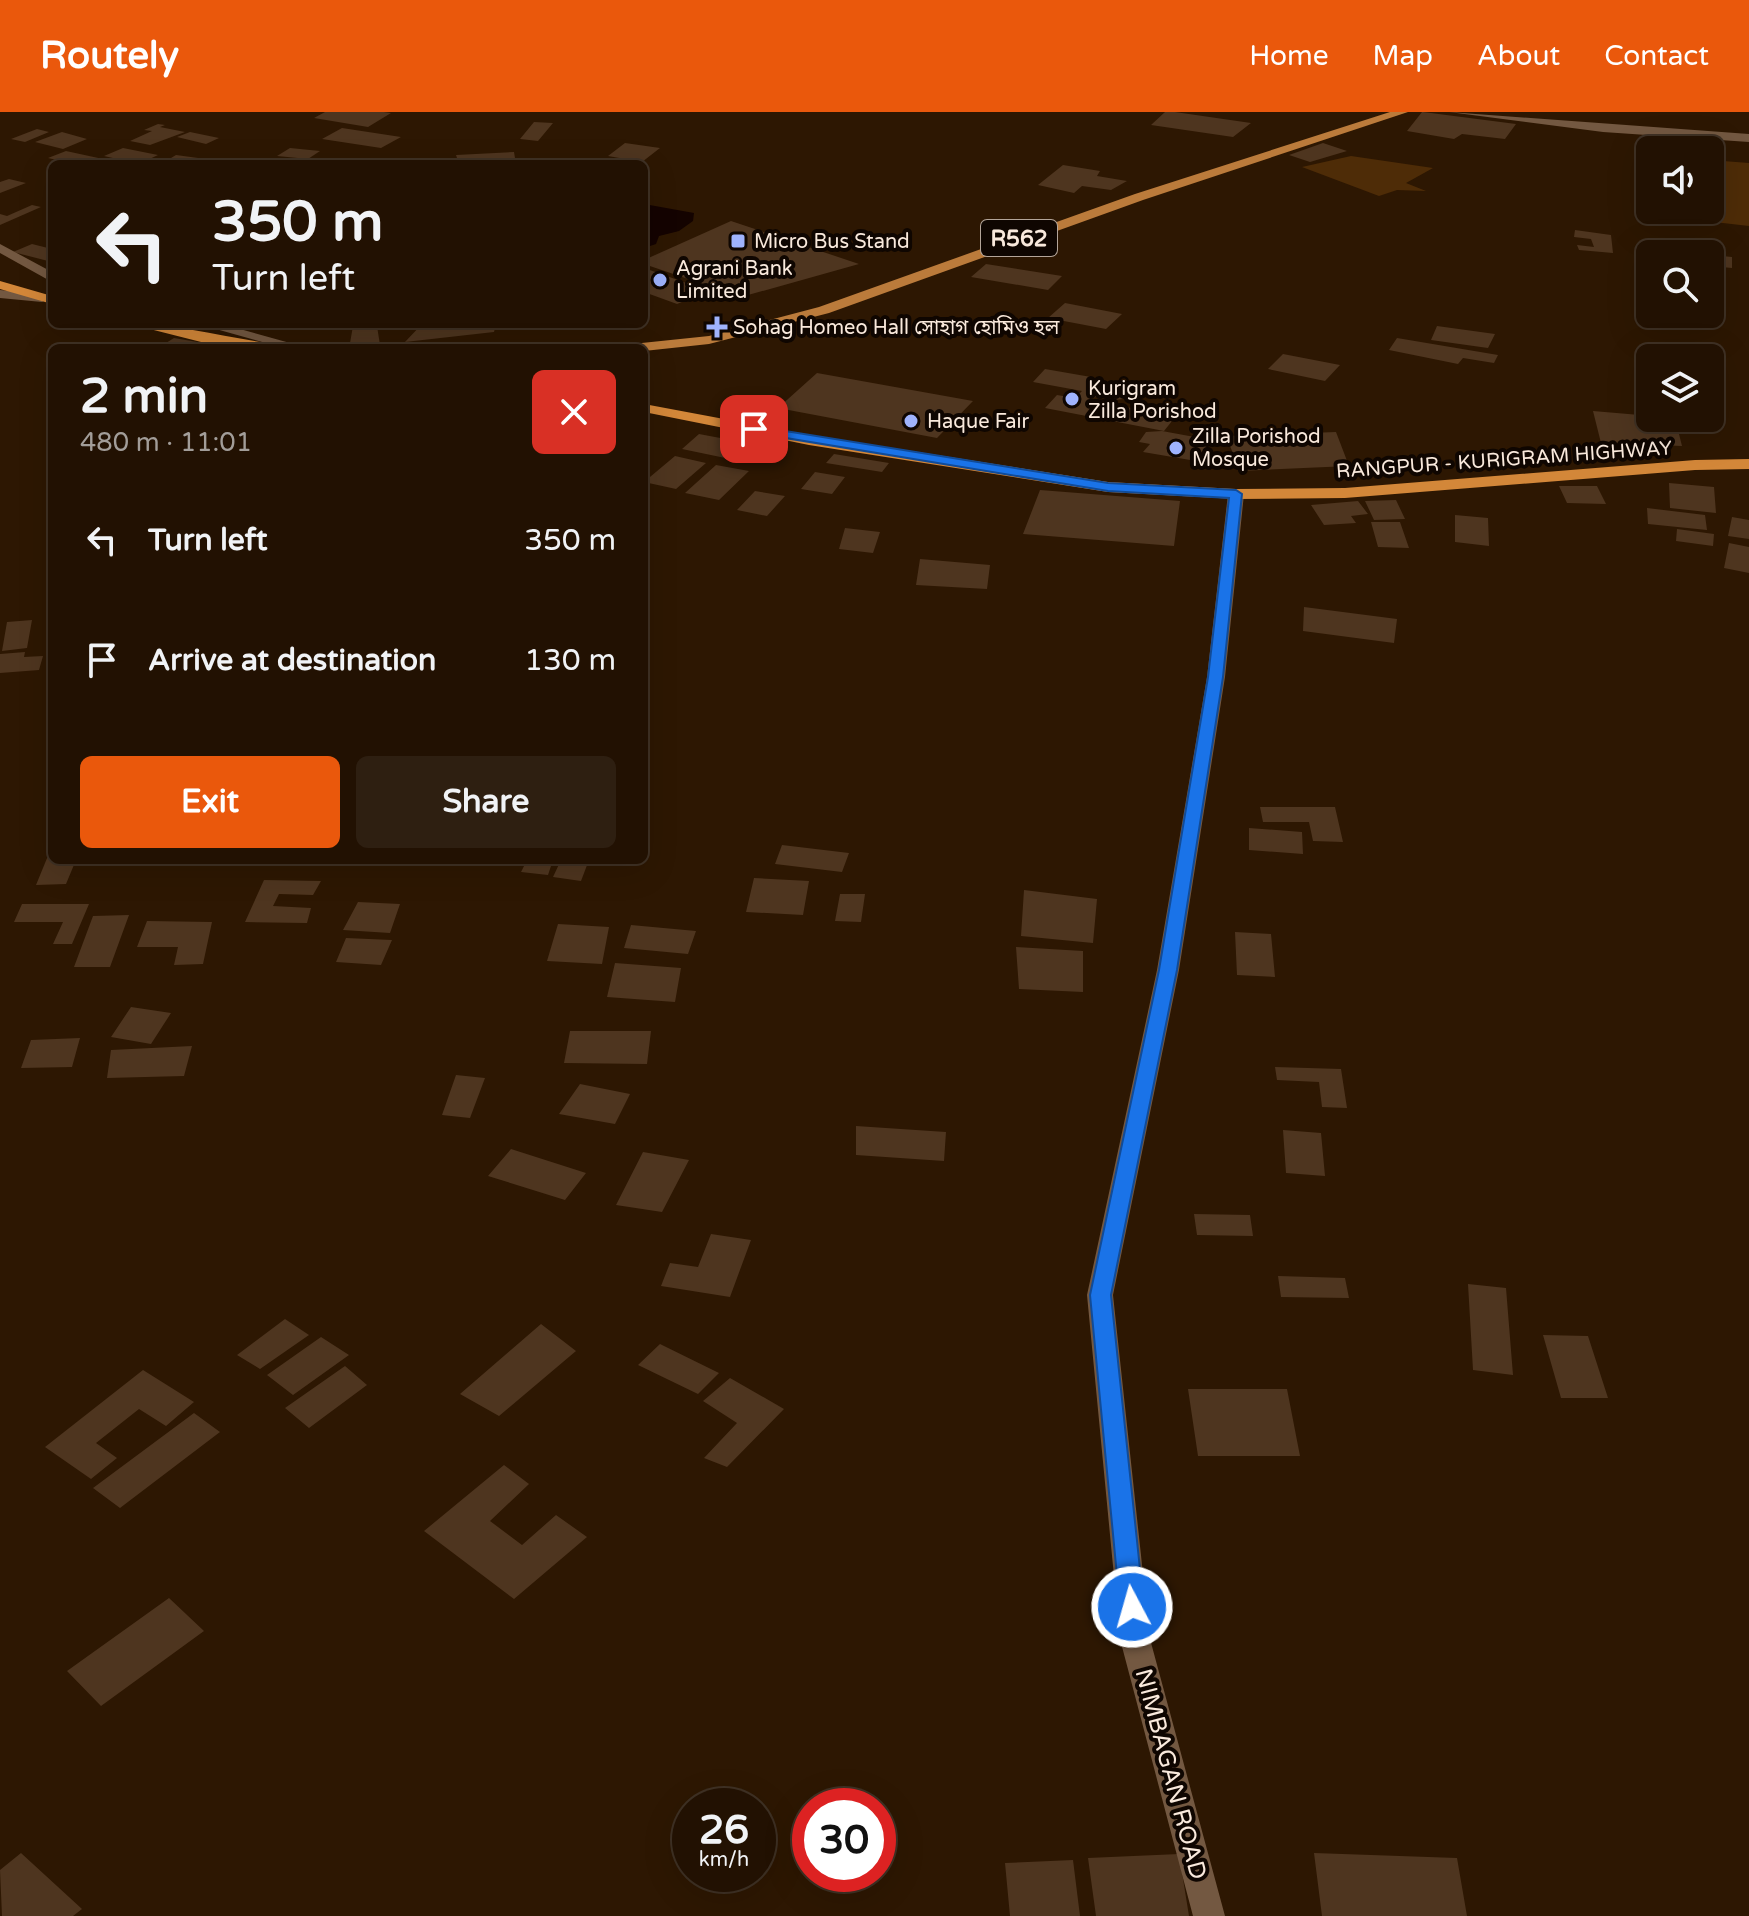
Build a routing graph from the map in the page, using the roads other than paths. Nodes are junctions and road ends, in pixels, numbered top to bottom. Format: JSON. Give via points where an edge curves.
{"nodes":[{"id":1,"x":1402,"y":112,"type":"edge"},
{"id":2,"x":1455,"y":112,"type":"edge"},
{"id":3,"x":1749,"y":138,"type":"edge"},
{"id":4,"x":0,"y":248,"type":"edge"},
{"id":5,"x":48,"y":276,"type":"edge"},
{"id":6,"x":0,"y":285,"type":"edge"},
{"id":7,"x":0,"y":294,"type":"edge"},
{"id":8,"x":47,"y":299,"type":"edge"},
{"id":9,"x":155,"y":328,"type":"edge"},
{"id":10,"x":221,"y":328,"type":"edge"},
{"id":11,"x":242,"y":344,"type":"edge"},
{"id":12,"x":285,"y":344,"type":"edge"},
{"id":13,"x":648,"y":346,"type":"edge"},
{"id":14,"x":648,"y":409,"type":"edge"},
{"id":15,"x":1749,"y":464,"type":"edge"},
{"id":16,"x":1236,"y":494,"type":"junction"},
{"id":17,"x":1209,"y":1916,"type":"edge"}],
"edges":[{"from":1,"to":13,"type":"main road","number":"R562","via":[[1139,197],[824,310],[709,340]]},
{"from":2,"to":3,"type":"street"},
{"from":4,"to":5,"type":"street"},
{"from":6,"to":8,"type":"highway"},
{"from":7,"to":8,"type":"street"},
{"from":9,"to":11,"type":"highway"},
{"from":10,"to":12,"type":"street"},
{"from":14,"to":16,"type":"highway","name":"RANGPUR - KURIGRAM HIGHWAY","via":[[1108,487]]},
{"from":15,"to":16,"type":"highway","name":"RANGPUR - KURIGRAM HIGHWAY","via":[[1345,493]]},
{"from":16,"to":17,"type":"street","name":"NIMBAGAN ROAD","via":[[1216,677],[1168,970],[1100,1295],[1135,1639]]}]}
